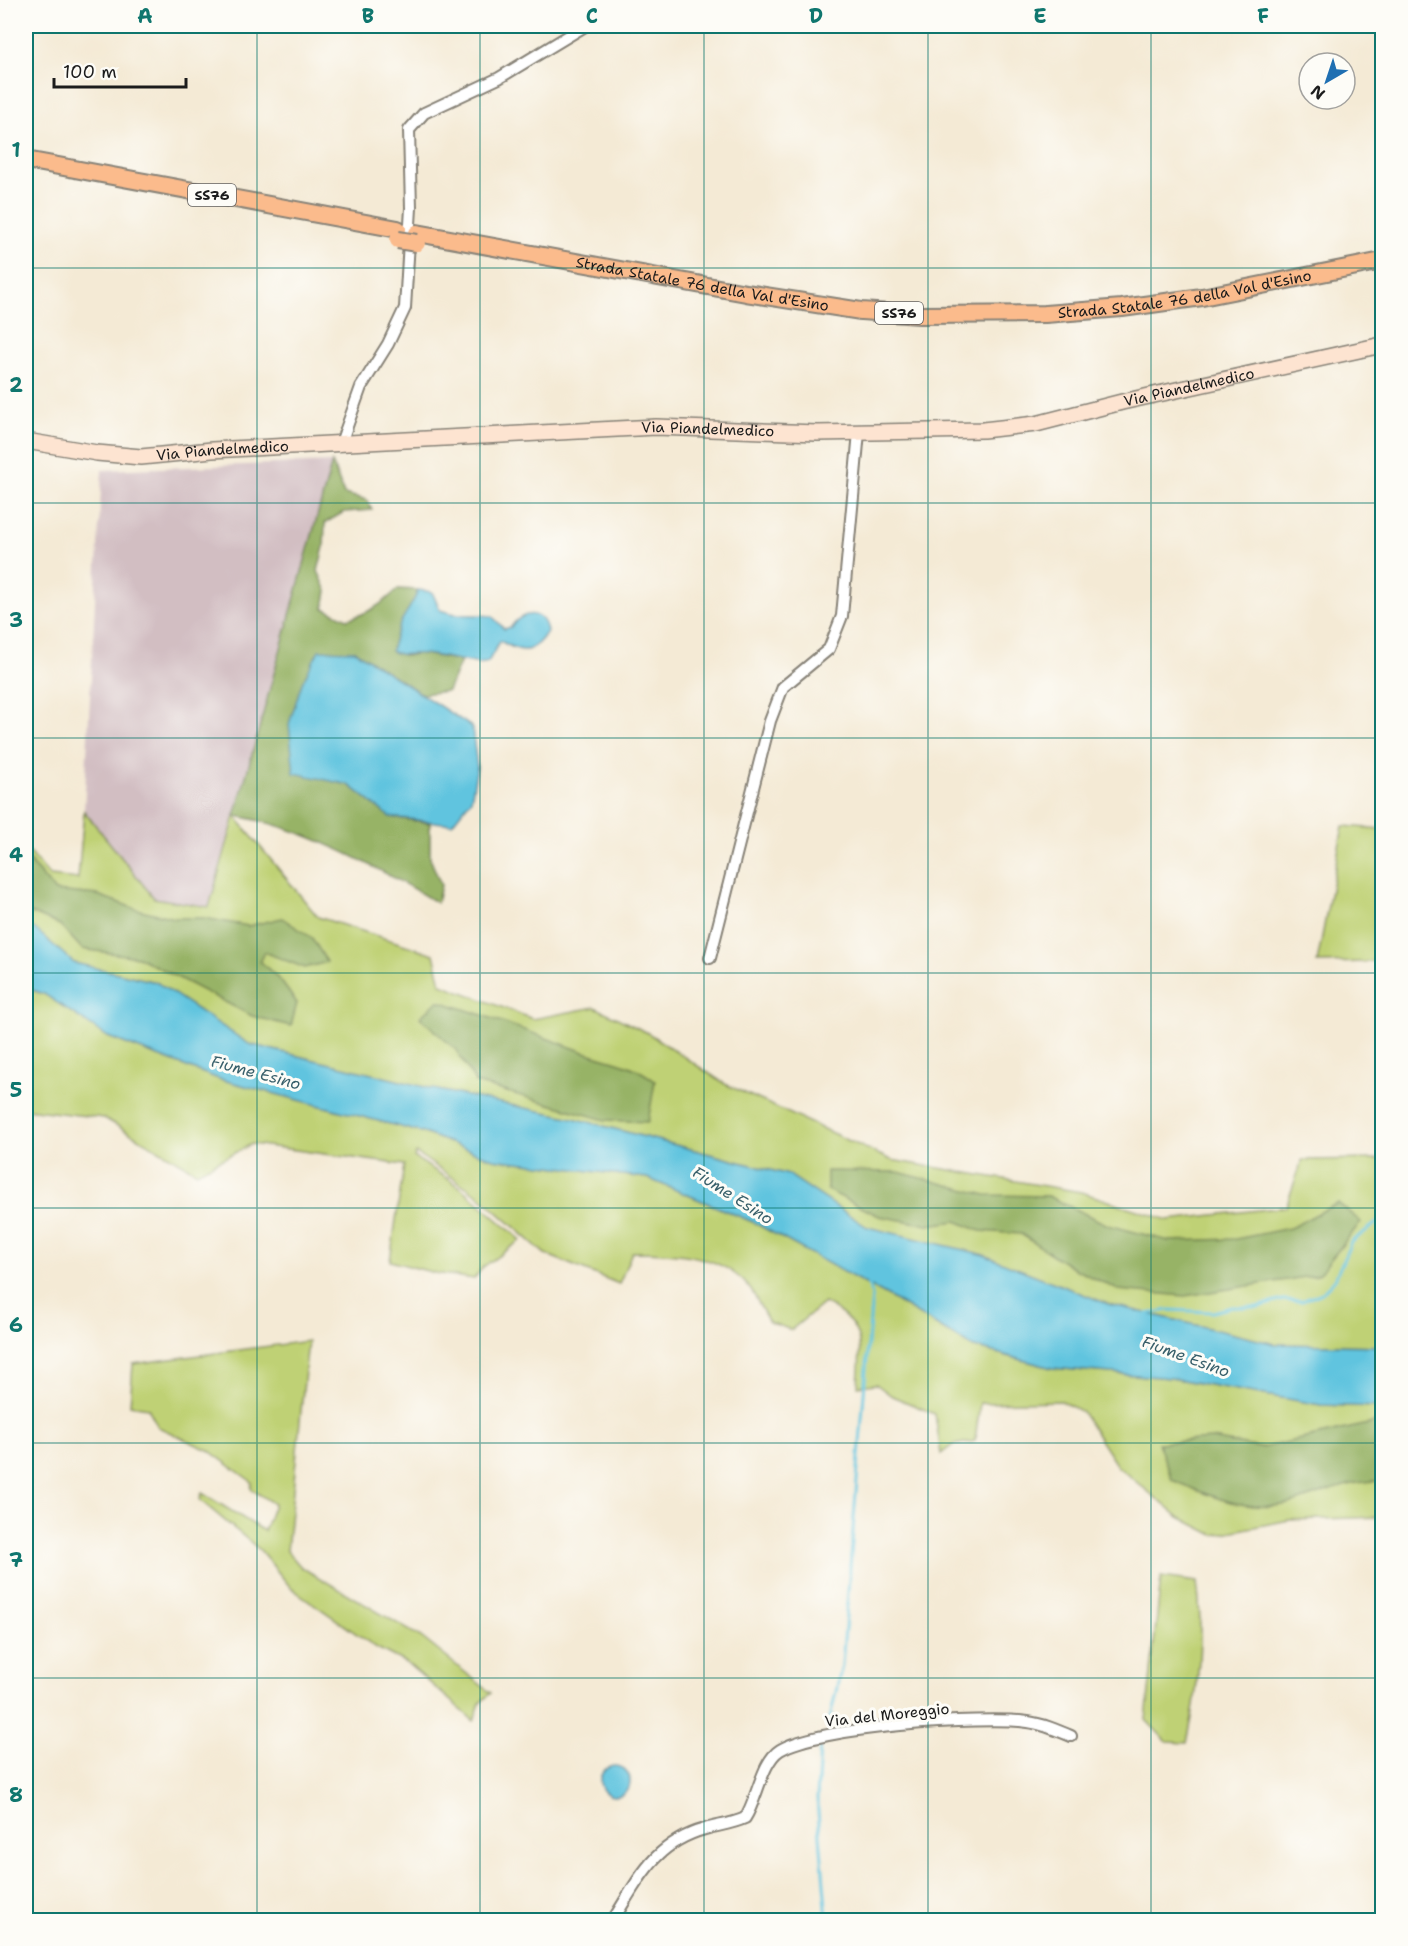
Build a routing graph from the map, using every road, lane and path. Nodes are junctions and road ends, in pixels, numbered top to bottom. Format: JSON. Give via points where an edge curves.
{"nodes":[{"id":1,"x":585,"y":26,"type":"edge"},
{"id":2,"x":26,"y":160,"type":"edge"},
{"id":3,"x":26,"y":170,"type":"edge"},
{"id":4,"x":398,"y":235,"type":"junction"},
{"id":5,"x":417,"y":238,"type":"junction"},
{"id":6,"x":1383,"y":261,"type":"edge"},
{"id":7,"x":1383,"y":273,"type":"edge"},
{"id":8,"x":1383,"y":345,"type":"edge"},
{"id":9,"x":860,"y":432,"type":"junction"},
{"id":10,"x":26,"y":441,"type":"edge"},
{"id":11,"x":341,"y":443,"type":"junction"},
{"id":12,"x":710,"y":958,"type":"dead end"},
{"id":13,"x":1071,"y":1736,"type":"dead end"},
{"id":14,"x":613,"y":1920,"type":"edge"}],
"edges":[{"from":1,"to":11,"type":"street","via":[[499,78],[424,113],[409,130],[411,208],[405,308],[361,387]]},
{"from":2,"to":4,"type":"highway","name":"Strada Statale 76 della Val d'Esino","number":"SS76"},
{"from":3,"to":4,"type":"highway","name":"Strada Statale 76 della Val d'Esino","number":"SS76"},
{"from":4,"to":5,"type":"highway","name":"Strada Statale 76 della Val d'Esino","number":"SS76","bridge":true},
{"from":5,"to":6,"type":"highway","name":"Strada Statale 76 della Val d'Esino","number":"SS76","via":[[861,311],[960,316],[1122,308],[1202,297]]},
{"from":5,"to":7,"type":"highway","name":"Strada Statale 76 della Val d'Esino","number":"SS76","via":[[744,303],[860,321],[932,326],[1045,325],[1123,319],[1203,309]]},
{"from":8,"to":9,"type":"main road","name":"Via Piandelmedico","via":[[1036,424],[983,430]]},
{"from":9,"to":11,"type":"main road","name":"Via Piandelmedico","via":[[656,427]]},
{"from":9,"to":12,"type":"street","via":[[842,616],[829,649],[783,687],[776,704]]},
{"from":10,"to":11,"type":"main road","name":"Via Piandelmedico","via":[[141,457]]},
{"from":13,"to":14,"type":"street","name":"Via del Moreggio","via":[[1030,1722],[999,1720],[850,1731],[795,1743],[770,1760],[745,1818],[672,1842],[641,1875]]}]}
